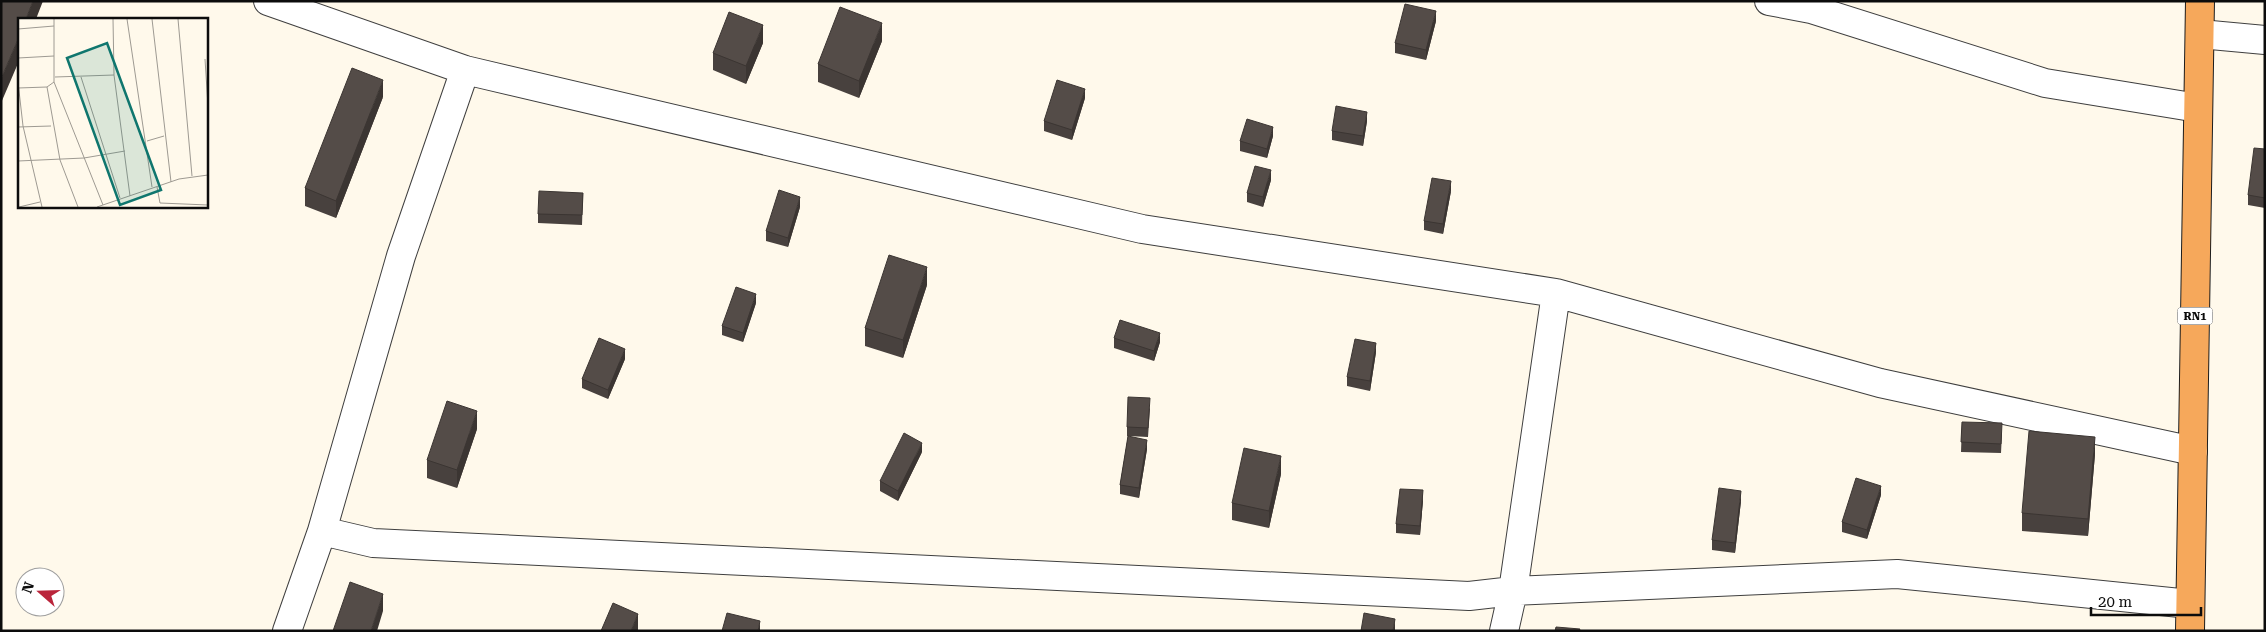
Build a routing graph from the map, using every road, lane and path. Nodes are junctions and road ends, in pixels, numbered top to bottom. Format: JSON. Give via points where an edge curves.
{"nodes":[{"id":1,"x":268,"y":1,"type":"edge"},
{"id":2,"x":1769,"y":1,"type":"edge"},
{"id":3,"x":2200,"y":1,"type":"edge"},
{"id":4,"x":2200,"y":34,"type":"junction"},
{"id":5,"x":2265,"y":40,"type":"edge"},
{"id":6,"x":465,"y":70,"type":"junction"},
{"id":7,"x":2198,"y":108,"type":"junction"},
{"id":8,"x":1556,"y":293,"type":"junction"},
{"id":9,"x":2193,"y":451,"type":"junction"},
{"id":10,"x":322,"y":531,"type":"junction"},
{"id":11,"x":1513,"y":591,"type":"junction"},
{"id":12,"x":2190,"y":604,"type":"junction"},
{"id":13,"x":287,"y":631,"type":"edge"},
{"id":14,"x":1504,"y":631,"type":"edge"},
{"id":15,"x":2190,"y":631,"type":"edge"}],
"edges":[{"from":1,"to":6,"type":"street"},
{"from":2,"to":7,"type":"street","via":[[1811,9],[2045,83]]},
{"from":3,"to":4,"type":"highway","number":"RN1"},
{"from":4,"to":5,"type":"street"},
{"from":4,"to":7,"type":"highway","number":"RN1"},
{"from":6,"to":8,"type":"street","via":[[1142,229]]},
{"from":6,"to":10,"type":"street","via":[[401,256]]},
{"from":7,"to":9,"type":"highway","number":"RN1"},
{"from":8,"to":9,"type":"street","via":[[1880,383]]},
{"from":8,"to":11,"type":"street"},
{"from":9,"to":12,"type":"highway","number":"RN1"},
{"from":10,"to":11,"type":"street","via":[[383,543],[1469,596]]},
{"from":10,"to":13,"type":"street"},
{"from":11,"to":12,"type":"street","via":[[1897,574]]},
{"from":11,"to":14,"type":"street"},
{"from":12,"to":15,"type":"highway","number":"RN1"}]}
